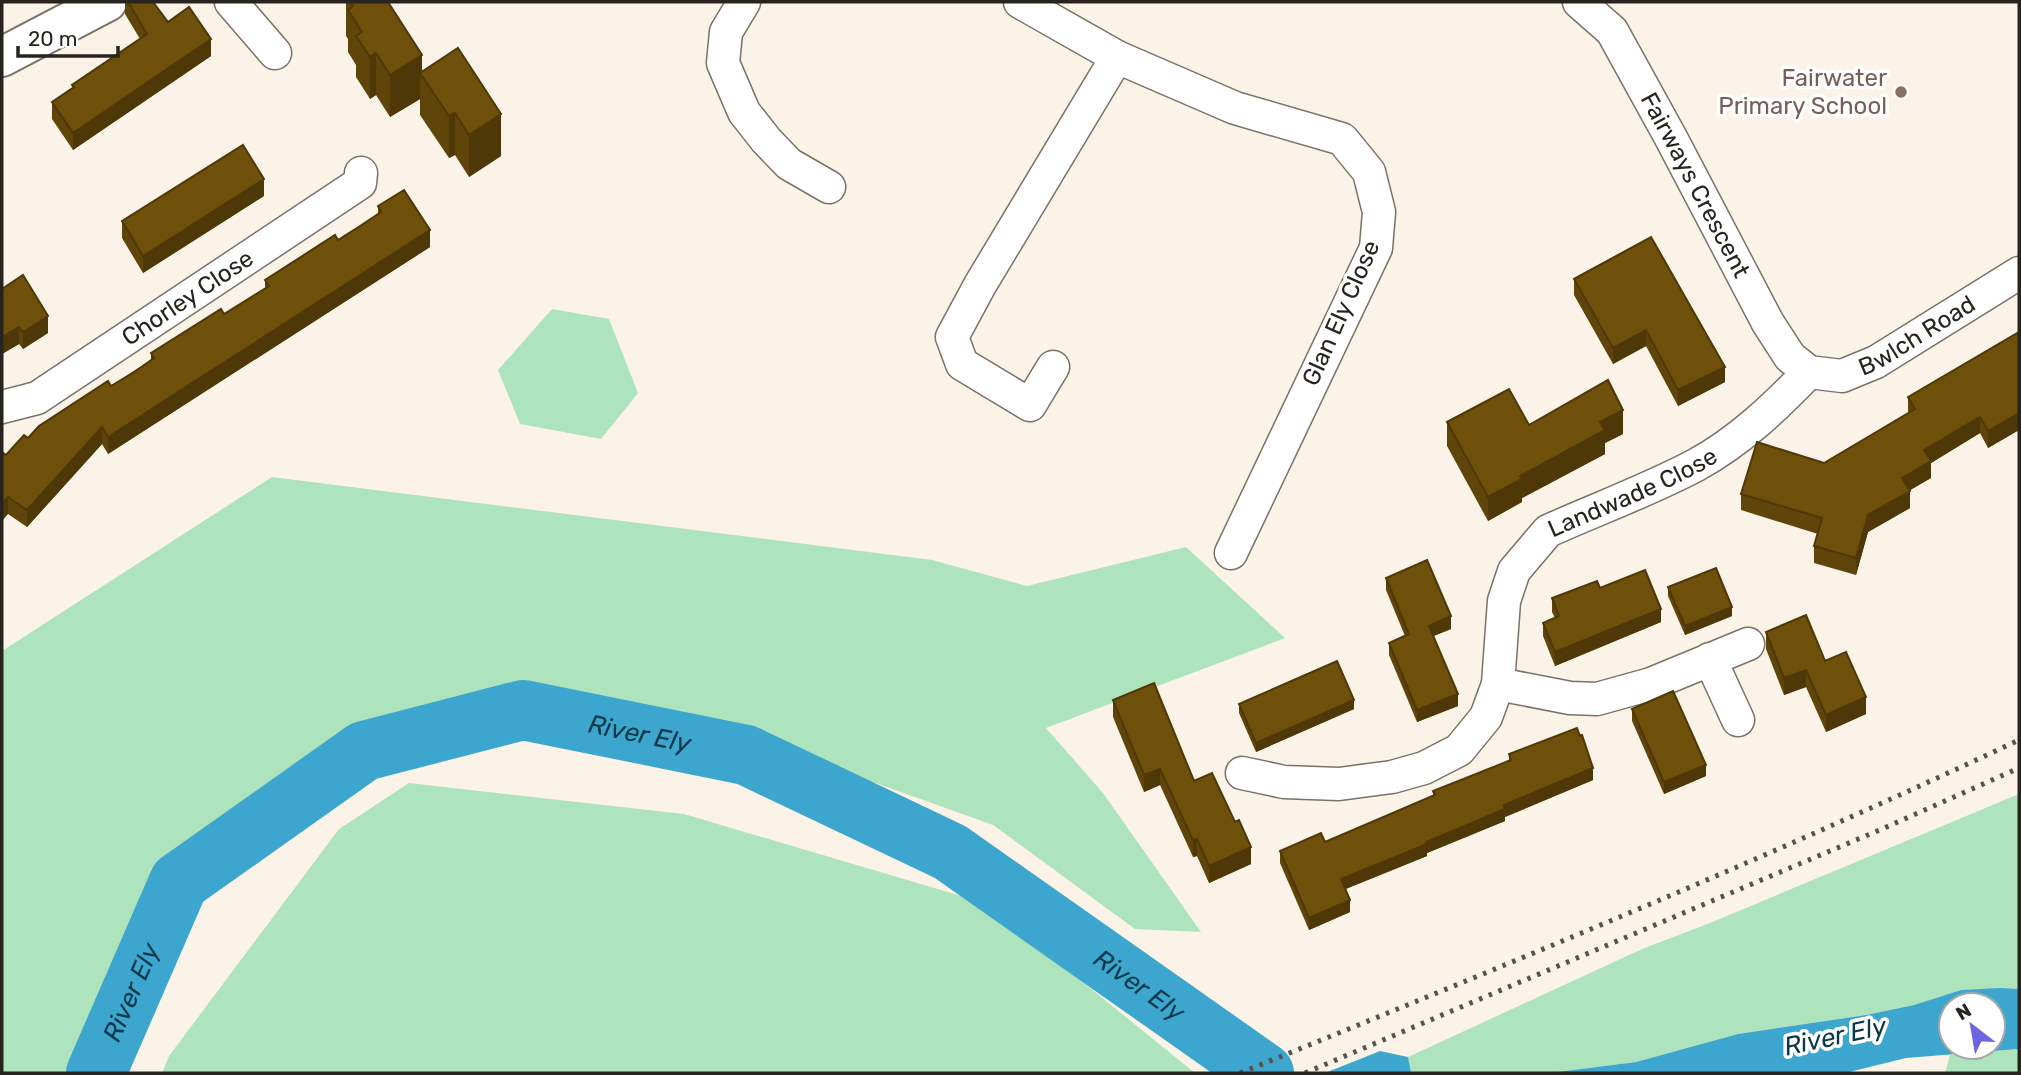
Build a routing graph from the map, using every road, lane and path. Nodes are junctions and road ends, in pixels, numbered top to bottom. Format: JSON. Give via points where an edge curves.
{"nodes":[{"id":1,"x":107,"y":2,"type":"edge"},
{"id":2,"x":231,"y":2,"type":"edge"},
{"id":3,"x":744,"y":2,"type":"edge"},
{"id":4,"x":1020,"y":2,"type":"edge"},
{"id":5,"x":1579,"y":2,"type":"edge"},
{"id":6,"x":275,"y":53,"type":"dead end"},
{"id":7,"x":2,"y":57,"type":"edge"},
{"id":8,"x":1117,"y":57,"type":"junction"},
{"id":9,"x":361,"y":173,"type":"dead end"},
{"id":10,"x":829,"y":187,"type":"dead end"},
{"id":11,"x":2019,"y":273,"type":"edge"},
{"id":12,"x":1053,"y":367,"type":"dead end"},
{"id":13,"x":1809,"y":372,"type":"junction"},
{"id":14,"x":2,"y":407,"type":"edge"},
{"id":15,"x":1231,"y":554,"type":"dead end"},
{"id":16,"x":1748,"y":644,"type":"dead end"},
{"id":17,"x":1710,"y":659,"type":"junction"},
{"id":18,"x":1498,"y":684,"type":"junction"},
{"id":19,"x":1738,"y":720,"type":"dead end"},
{"id":20,"x":1242,"y":773,"type":"dead end"}],
"edges":[{"from":1,"to":7,"type":"street"},
{"from":2,"to":6,"type":"street"},
{"from":3,"to":10,"type":"street","via":[[726,32],[723,63],[744,112],[789,164]]},
{"from":4,"to":8,"type":"street","name":"Glan Ely Close"},
{"from":5,"to":13,"type":"street","name":"Fairways Crescent","via":[[1612,31],[1768,323],[1790,357]]},
{"from":8,"to":12,"type":"street","via":[[952,337],[962,364],[1030,405]]},
{"from":8,"to":15,"type":"street","name":"Glan Ely Close","via":[[1235,108],[1342,139],[1369,172],[1379,212],[1376,248]]},
{"from":9,"to":14,"type":"street","name":"Chorley Close","via":[[360,183],[37,398]]},
{"from":11,"to":13,"type":"street","name":"Bwlch Road","via":[[1876,362],[1842,376]]},
{"from":13,"to":18,"type":"street","name":"Landwade Close","via":[[1769,412],[1697,465],[1548,531],[1537,541],[1514,571],[1504,601]]},
{"from":16,"to":17,"type":"street"},
{"from":17,"to":18,"type":"street","via":[[1651,684],[1597,699]]},
{"from":17,"to":19,"type":"street"},
{"from":18,"to":20,"type":"street","name":"Landwade Close","via":[[1486,717],[1459,750],[1424,768],[1339,784],[1284,782]]}]}
